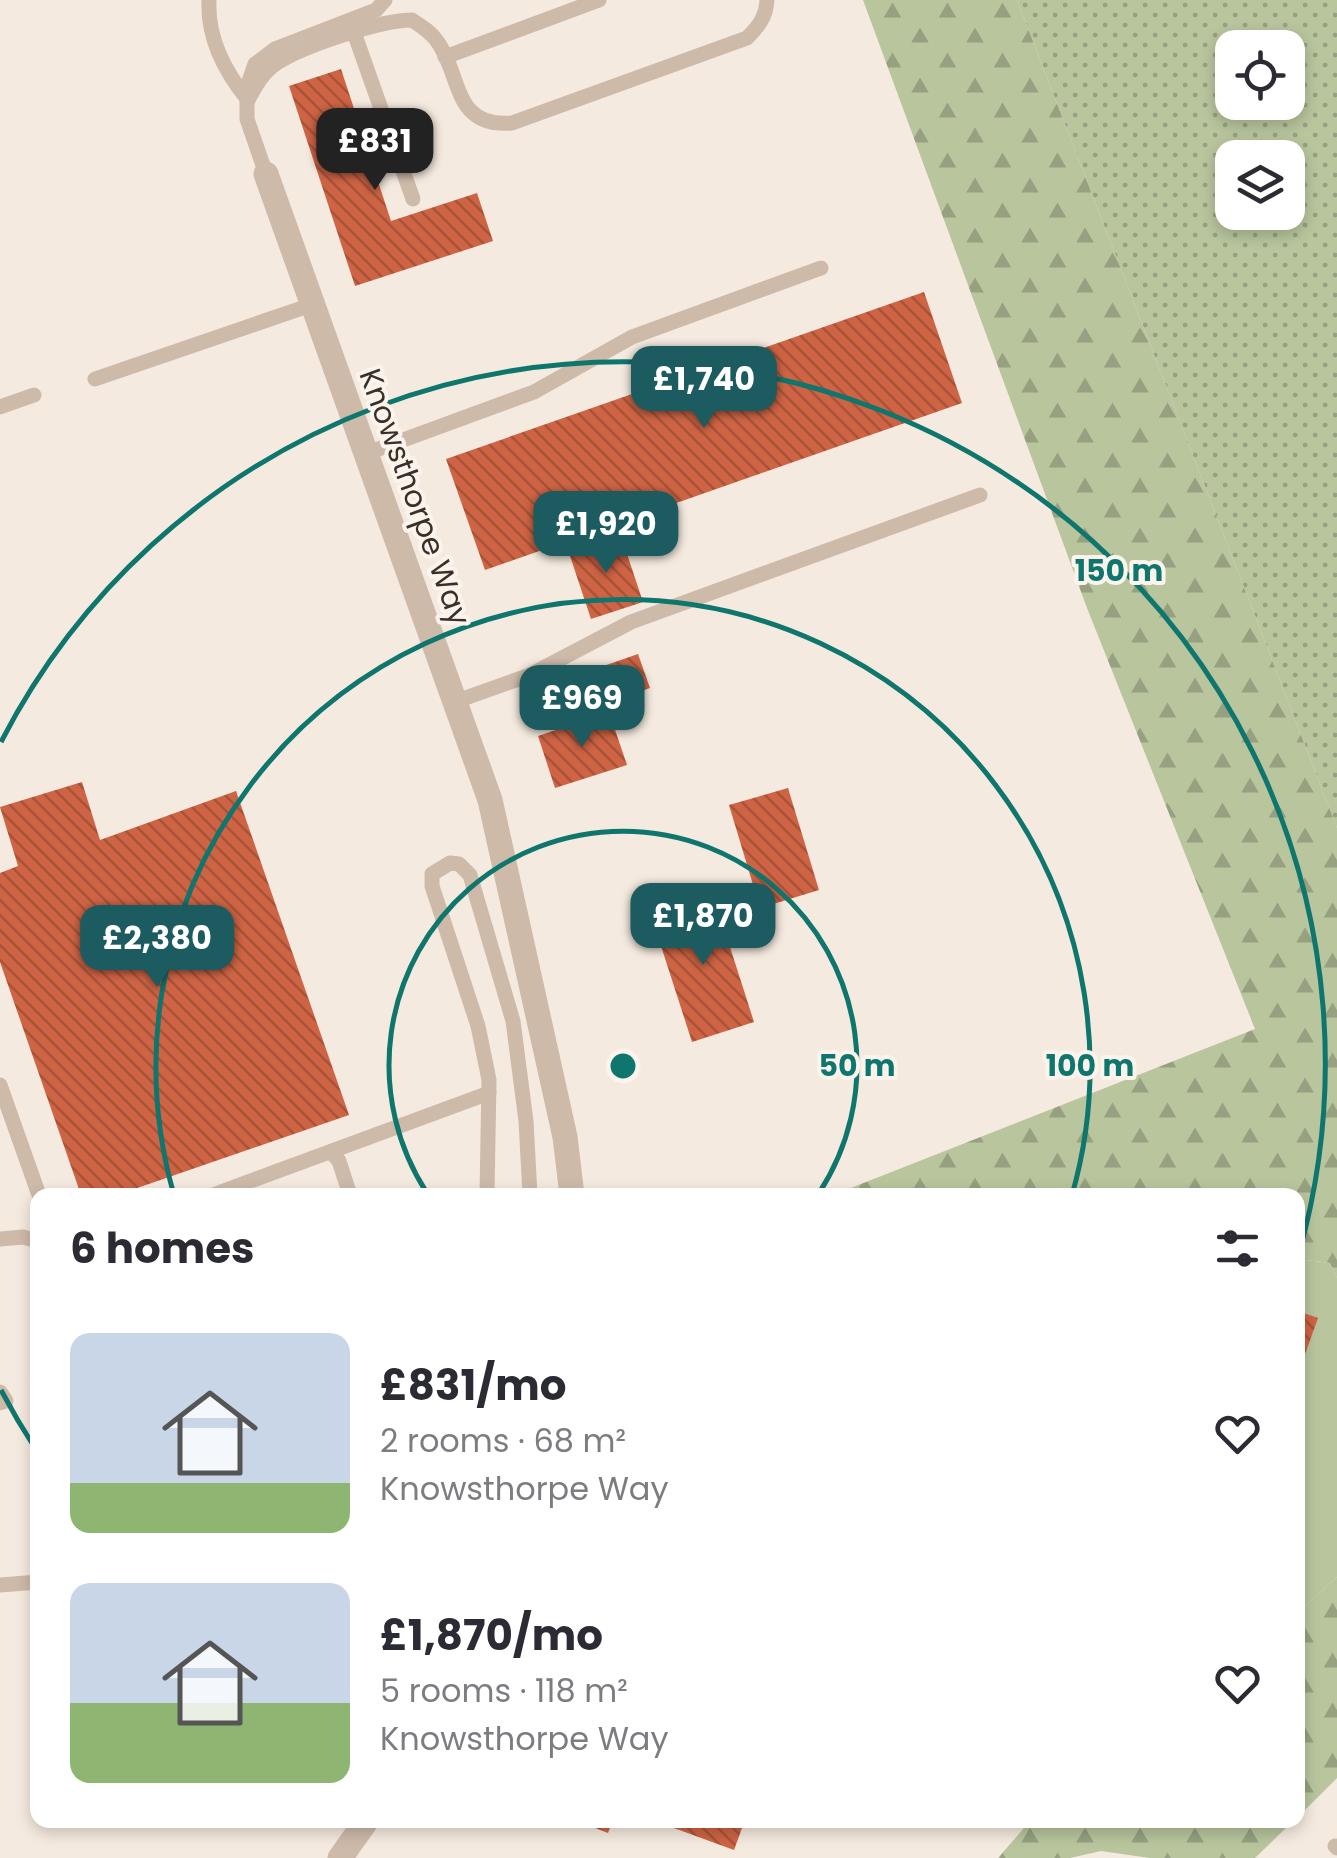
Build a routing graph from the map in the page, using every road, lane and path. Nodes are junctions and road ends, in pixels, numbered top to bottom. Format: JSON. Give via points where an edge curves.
{"nodes":[{"id":1,"x":208,"y":0,"type":"edge"},
{"id":2,"x":385,"y":0,"type":"edge"},
{"id":3,"x":599,"y":0,"type":"edge"},
{"id":4,"x":768,"y":0,"type":"edge"},
{"id":5,"x":352,"y":26,"type":"junction"},
{"id":6,"x":445,"y":57,"type":"junction"},
{"id":7,"x":248,"y":100,"type":"junction"},
{"id":8,"x":266,"y":174,"type":"joint"},
{"id":9,"x":413,"y":200,"type":"dead end"},
{"id":10,"x":821,"y":268,"type":"dead end"},
{"id":11,"x":311,"y":305,"type":"junction"},
{"id":12,"x":95,"y":379,"type":"dead end"},
{"id":13,"x":34,"y":396,"type":"dead end"},
{"id":14,"x":0,"y":408,"type":"edge"},
{"id":15,"x":365,"y":454,"type":"junction"},
{"id":16,"x":980,"y":495,"type":"dead end"},
{"id":17,"x":454,"y":702,"type":"junction"},
{"id":18,"x":0,"y":1085,"type":"edge"},
{"id":19,"x":489,"y":1093,"type":"junction"},
{"id":20,"x":331,"y":1152,"type":"junction"},
{"id":21,"x":37,"y":1188,"type":"edge"},
{"id":22,"x":231,"y":1188,"type":"edge"},
{"id":23,"x":347,"y":1188,"type":"edge"},
{"id":24,"x":487,"y":1188,"type":"edge"},
{"id":25,"x":530,"y":1188,"type":"edge"},
{"id":26,"x":571,"y":1188,"type":"edge"},
{"id":27,"x":30,"y":1238,"type":"edge"},
{"id":28,"x":0,"y":1239,"type":"edge"},
{"id":29,"x":0,"y":1392,"type":"edge"},
{"id":30,"x":0,"y":1403,"type":"edge"},
{"id":31,"x":30,"y":1583,"type":"edge"},
{"id":32,"x":0,"y":1585,"type":"edge"},
{"id":33,"x":361,"y":1828,"type":"edge"},
{"id":34,"x":340,"y":1858,"type":"edge"}],
"edges":[{"from":1,"to":7,"type":"lane","via":[[227,74]]},
{"from":2,"to":5,"type":"lane"},
{"from":3,"to":6,"type":"lane"},
{"from":4,"to":6,"type":"lane","via":[[747,38],[512,123],[488,122],[467,108]]},
{"from":5,"to":6,"type":"lane","via":[[412,20]]},
{"from":5,"to":7,"type":"lane","via":[[280,61]]},
{"from":5,"to":9,"type":"lane"},
{"from":7,"to":8,"type":"lane","via":[[247,119]]},
{"from":8,"to":11,"type":"street","name":"Knowsthorpe Way"},
{"from":10,"to":15,"type":"lane","via":[[632,337],[534,392]]},
{"from":11,"to":12,"type":"lane"},
{"from":11,"to":15,"type":"street","name":"Knowsthorpe Way"},
{"from":13,"to":14,"type":"lane"},
{"from":15,"to":17,"type":"street","name":"Knowsthorpe Way"},
{"from":16,"to":17,"type":"lane","via":[[631,622],[530,675]]},
{"from":17,"to":26,"type":"street","name":"Knowsthorpe Way","via":[[490,800],[566,1137]]},
{"from":18,"to":21,"type":"lane"},
{"from":19,"to":20,"type":"lane"},
{"from":19,"to":24,"type":"lane"},
{"from":19,"to":25,"type":"lane","via":[[478,1026],[432,886],[432,874],[450,863],[470,875],[513,1021]]},
{"from":20,"to":22,"type":"lane"},
{"from":20,"to":23,"type":"lane"},
{"from":27,"to":28,"type":"lane"},
{"from":29,"to":30,"type":"lane","via":[[6,1401]]},
{"from":31,"to":32,"type":"lane"},
{"from":33,"to":34,"type":"street"}]}
